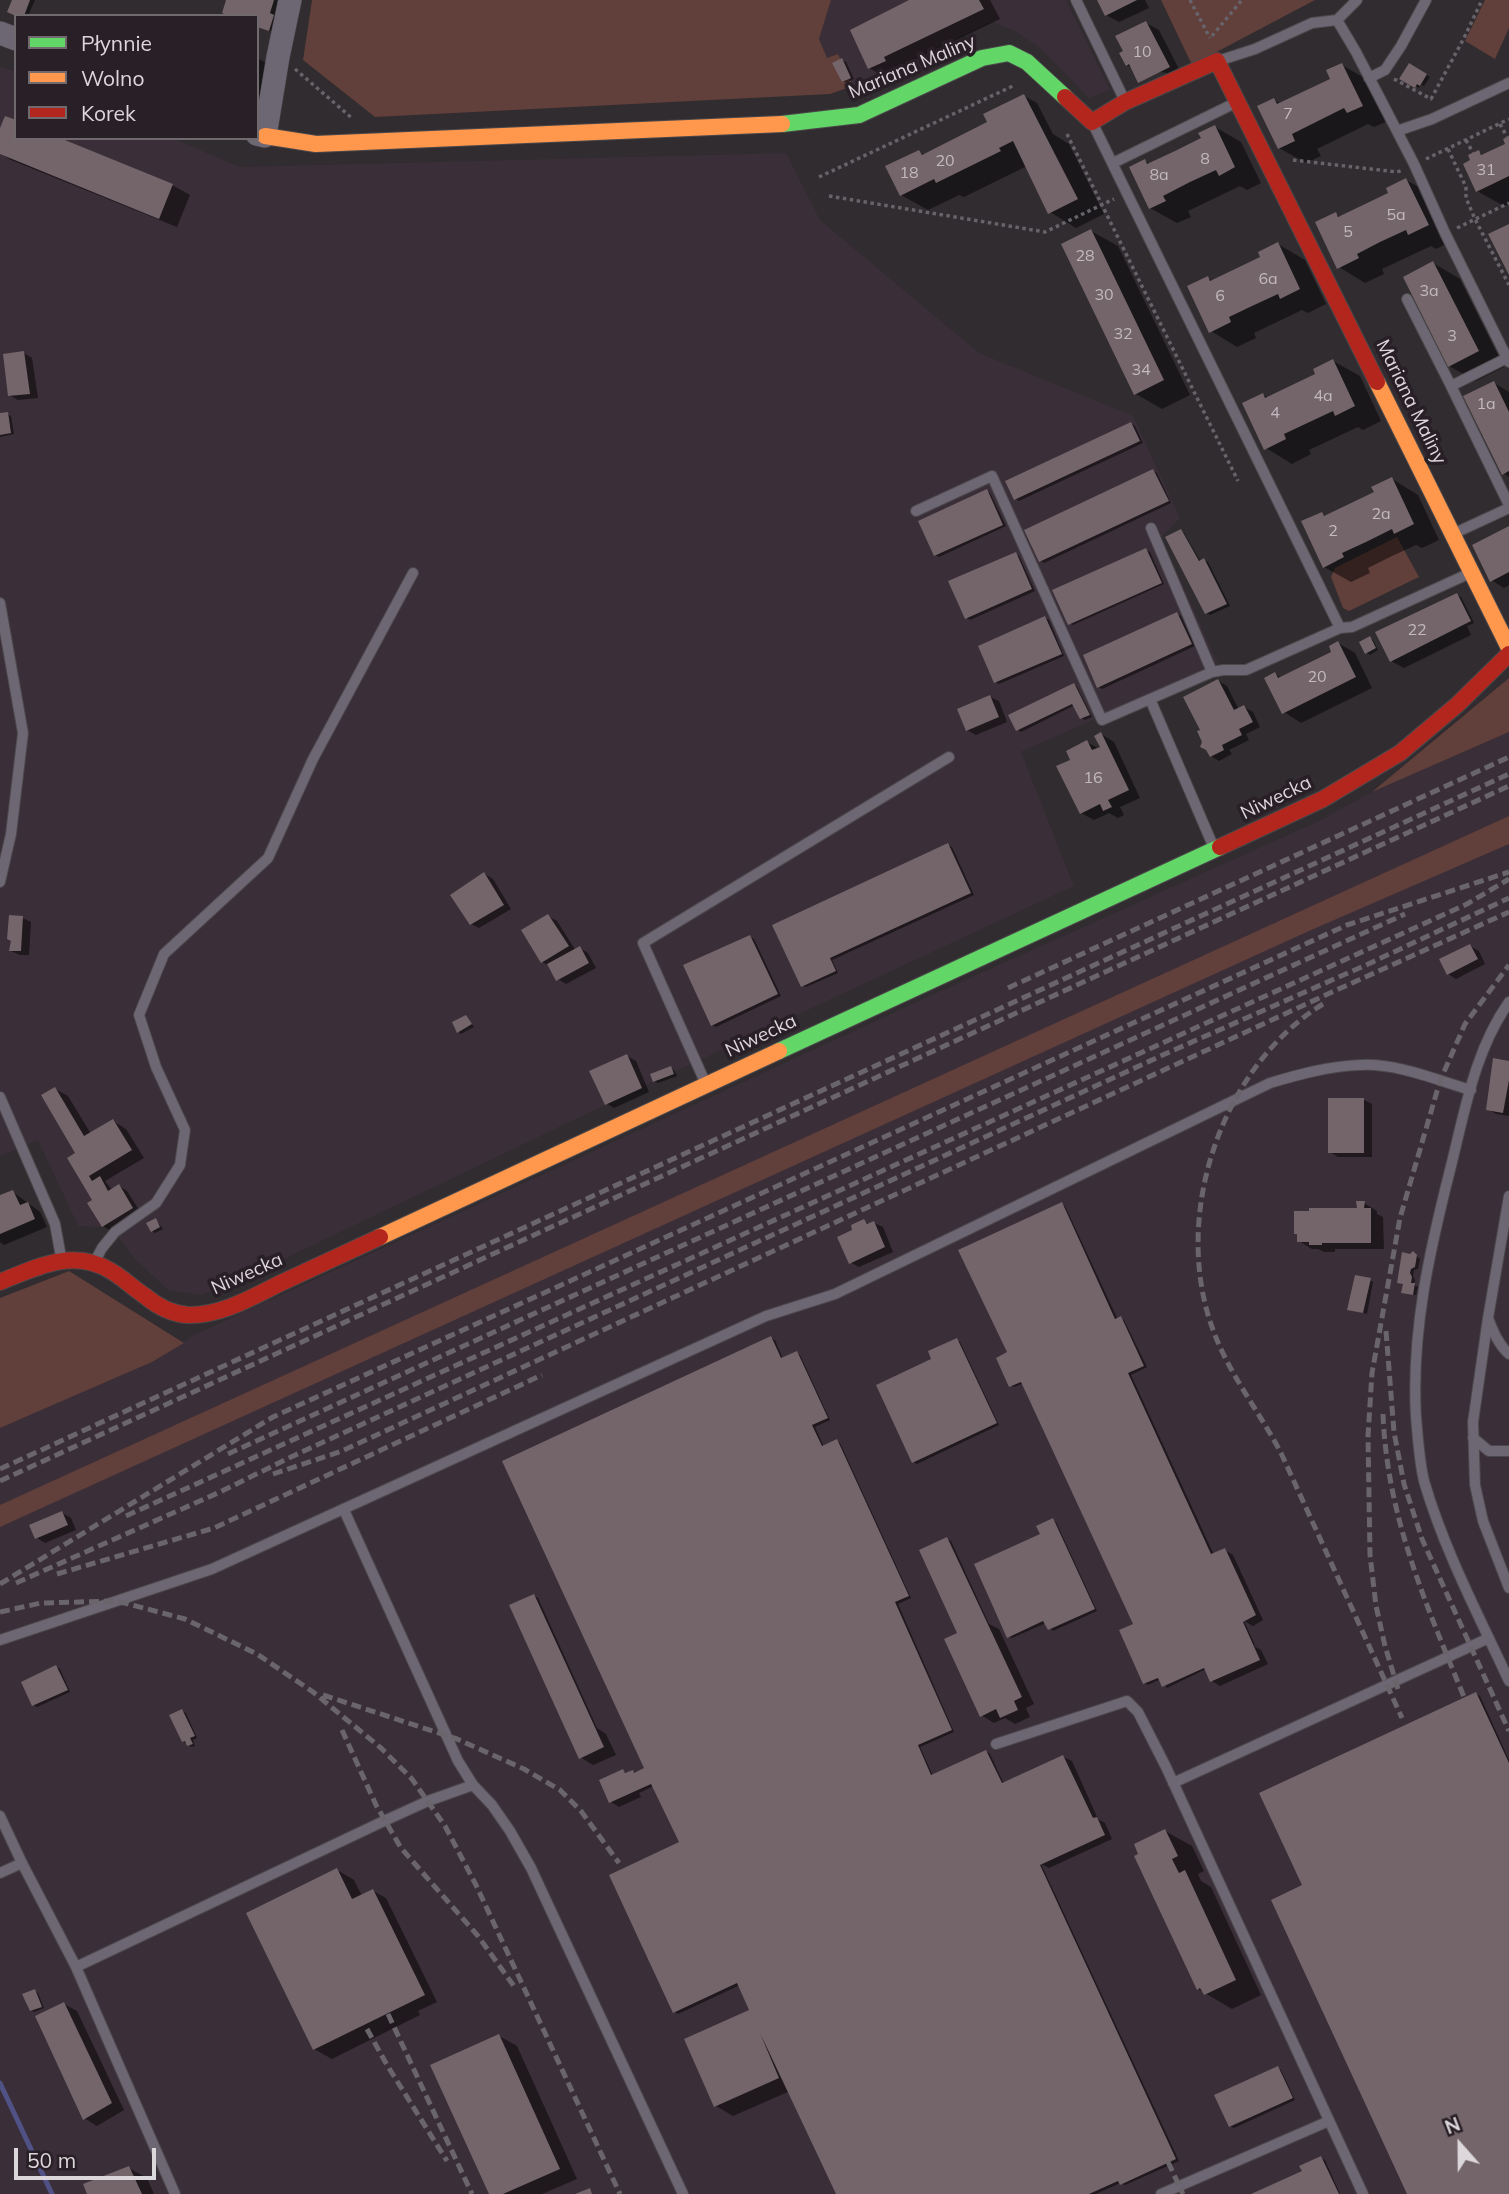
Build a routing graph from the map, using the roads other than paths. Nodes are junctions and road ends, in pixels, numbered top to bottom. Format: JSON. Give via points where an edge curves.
{"nodes":[{"id":1,"x":290,"y":0,"type":"edge"},
{"id":2,"x":1076,"y":0,"type":"edge"},
{"id":3,"x":1357,"y":0,"type":"edge"},
{"id":4,"x":1426,"y":0,"type":"edge"},
{"id":5,"x":1337,"y":20,"type":"junction"},
{"id":6,"x":1217,"y":61,"type":"junction"},
{"id":7,"x":1369,"y":78,"type":"junction"},
{"id":8,"x":1509,"y":83,"type":"edge"},
{"id":9,"x":1125,"y":102,"type":"junction"},
{"id":10,"x":1238,"y":102,"type":"junction"},
{"id":11,"x":1092,"y":122,"type":"junction"},
{"id":12,"x":1396,"y":131,"type":"junction"},
{"id":13,"x":261,"y":135,"type":"edge"},
{"id":14,"x":1113,"y":163,"type":"junction"},
{"id":15,"x":1407,"y":299,"type":"dead end"},
{"id":16,"x":1508,"y":359,"type":"edge"},
{"id":17,"x":1451,"y":386,"type":"junction"},
{"id":18,"x":1509,"y":506,"type":"edge"},
{"id":19,"x":916,"y":511,"type":"dead end"},
{"id":20,"x":1151,"y":528,"type":"dead end"},
{"id":21,"x":1453,"y":534,"type":"junction"},
{"id":22,"x":413,"y":573,"type":"dead end"},
{"id":23,"x":1471,"y":573,"type":"junction"},
{"id":24,"x":0,"y":603,"type":"edge"},
{"id":25,"x":1340,"y":628,"type":"junction"},
{"id":26,"x":1509,"y":648,"type":"edge"},
{"id":27,"x":1509,"y":654,"type":"edge"},
{"id":28,"x":1212,"y":672,"type":"junction"},
{"id":29,"x":1150,"y":699,"type":"junction"},
{"id":30,"x":949,"y":757,"type":"dead end"},
{"id":31,"x":1215,"y":850,"type":"junction"},
{"id":32,"x":0,"y":882,"type":"edge"},
{"id":33,"x":1509,"y":1002,"type":"edge"},
{"id":34,"x":706,"y":1085,"type":"junction"},
{"id":35,"x":1471,"y":1090,"type":"junction"},
{"id":36,"x":0,"y":1097,"type":"edge"},
{"id":37,"x":1509,"y":1196,"type":"edge"},
{"id":38,"x":62,"y":1260,"type":"junction"},
{"id":39,"x":94,"y":1263,"type":"junction"},
{"id":40,"x":0,"y":1282,"type":"edge"},
{"id":41,"x":1488,"y":1318,"type":"junction"},
{"id":42,"x":1509,"y":1354,"type":"edge"},
{"id":43,"x":1473,"y":1438,"type":"junction"},
{"id":44,"x":1509,"y":1451,"type":"edge"},
{"id":45,"x":344,"y":1510,"type":"junction"},
{"id":46,"x":1509,"y":1588,"type":"edge"},
{"id":47,"x":1489,"y":1638,"type":"junction"},
{"id":48,"x":0,"y":1640,"type":"edge"},
{"id":49,"x":1509,"y":1681,"type":"edge"},
{"id":50,"x":996,"y":1744,"type":"dead end"},
{"id":51,"x":1173,"y":1783,"type":"junction"},
{"id":52,"x":473,"y":1785,"type":"junction"},
{"id":53,"x":0,"y":1815,"type":"edge"},
{"id":54,"x":22,"y":1863,"type":"junction"},
{"id":55,"x":0,"y":1873,"type":"edge"},
{"id":56,"x":76,"y":1967,"type":"junction"},
{"id":57,"x":1329,"y":2121,"type":"junction"},
{"id":58,"x":175,"y":2194,"type":"edge"},
{"id":59,"x":683,"y":2194,"type":"edge"},
{"id":60,"x":1161,"y":2194,"type":"edge"},
{"id":61,"x":1363,"y":2194,"type":"edge"}],
"edges":[{"from":1,"to":13,"type":"street"},
{"from":2,"to":9,"type":"lane"},
{"from":3,"to":5,"type":"lane"},
{"from":4,"to":7,"type":"lane","via":[[1385,70]]},
{"from":5,"to":6,"type":"lane","via":[[1312,23]]},
{"from":5,"to":7,"type":"lane"},
{"from":6,"to":9,"type":"street"},
{"from":6,"to":10,"type":"street","name":"Mariana Maliny"},
{"from":7,"to":12,"type":"lane"},
{"from":8,"to":12,"type":"lane"},
{"from":9,"to":11,"type":"street"},
{"from":10,"to":14,"type":"lane"},
{"from":10,"to":21,"type":"street","name":"Mariana Maliny"},
{"from":11,"to":13,"type":"street","name":"Mariana Maliny","via":[[1027,62],[1009,53],[982,58],[859,115],[794,123],[316,144]]},
{"from":11,"to":14,"type":"lane"},
{"from":12,"to":16,"type":"lane"},
{"from":14,"to":25,"type":"lane"},
{"from":15,"to":17,"type":"lane"},
{"from":16,"to":17,"type":"lane"},
{"from":17,"to":18,"type":"lane"},
{"from":18,"to":21,"type":"lane"},
{"from":19,"to":29,"type":"lane","via":[[992,476],[1101,720]]},
{"from":20,"to":28,"type":"lane"},
{"from":21,"to":23,"type":"street","name":"Mariana Maliny"},
{"from":22,"to":39,"type":"lane","via":[[313,759],[268,858],[164,954],[139,1015],[184,1130],[180,1165],[156,1203],[115,1232]]},
{"from":23,"to":25,"type":"lane","via":[[1352,627]]},
{"from":23,"to":26,"type":"street","name":"Mariana Maliny"},
{"from":24,"to":32,"type":"lane","via":[[23,733],[11,834]]},
{"from":25,"to":28,"type":"lane","via":[[1246,670]]},
{"from":27,"to":31,"type":"street","name":"Niwecka","via":[[1400,753],[1323,799]]},
{"from":28,"to":29,"type":"lane"},
{"from":29,"to":31,"type":"lane"},
{"from":30,"to":34,"type":"lane","via":[[643,943]]},
{"from":31,"to":34,"type":"street","name":"Niwecka"},
{"from":33,"to":35,"type":"lane","via":[[1490,1031]]},
{"from":34,"to":39,"type":"street","name":"Niwecka","via":[[208,1314],[183,1315],[163,1309]]},
{"from":35,"to":45,"type":"lane","via":[[1401,1069],[1362,1065],[1312,1071],[1270,1083],[835,1294],[766,1316]]},
{"from":35,"to":47,"type":"lane","via":[[1425,1275],[1416,1402],[1424,1479]]},
{"from":36,"to":38,"type":"lane","via":[[55,1224]]},
{"from":37,"to":41,"type":"lane"},
{"from":38,"to":39,"type":"street","name":"Niwecka"},
{"from":38,"to":40,"type":"street","name":"Niwecka"},
{"from":41,"to":42,"type":"lane"},
{"from":41,"to":43,"type":"lane"},
{"from":43,"to":44,"type":"lane","via":[[1489,1451]]},
{"from":43,"to":46,"type":"lane","via":[[1475,1485],[1483,1521]]},
{"from":45,"to":48,"type":"lane","via":[[212,1570]]},
{"from":45,"to":52,"type":"lane"},
{"from":47,"to":49,"type":"lane"},
{"from":47,"to":51,"type":"lane"},
{"from":50,"to":51,"type":"lane","via":[[1127,1701],[1138,1712]]},
{"from":51,"to":57,"type":"lane"},
{"from":52,"to":56,"type":"lane","via":[[384,1821]]},
{"from":52,"to":59,"type":"lane","via":[[492,1805],[531,1868]]},
{"from":53,"to":54,"type":"lane"},
{"from":54,"to":55,"type":"lane"},
{"from":54,"to":56,"type":"lane"},
{"from":56,"to":58,"type":"lane"},
{"from":57,"to":60,"type":"lane"},
{"from":57,"to":61,"type":"lane"}]}
